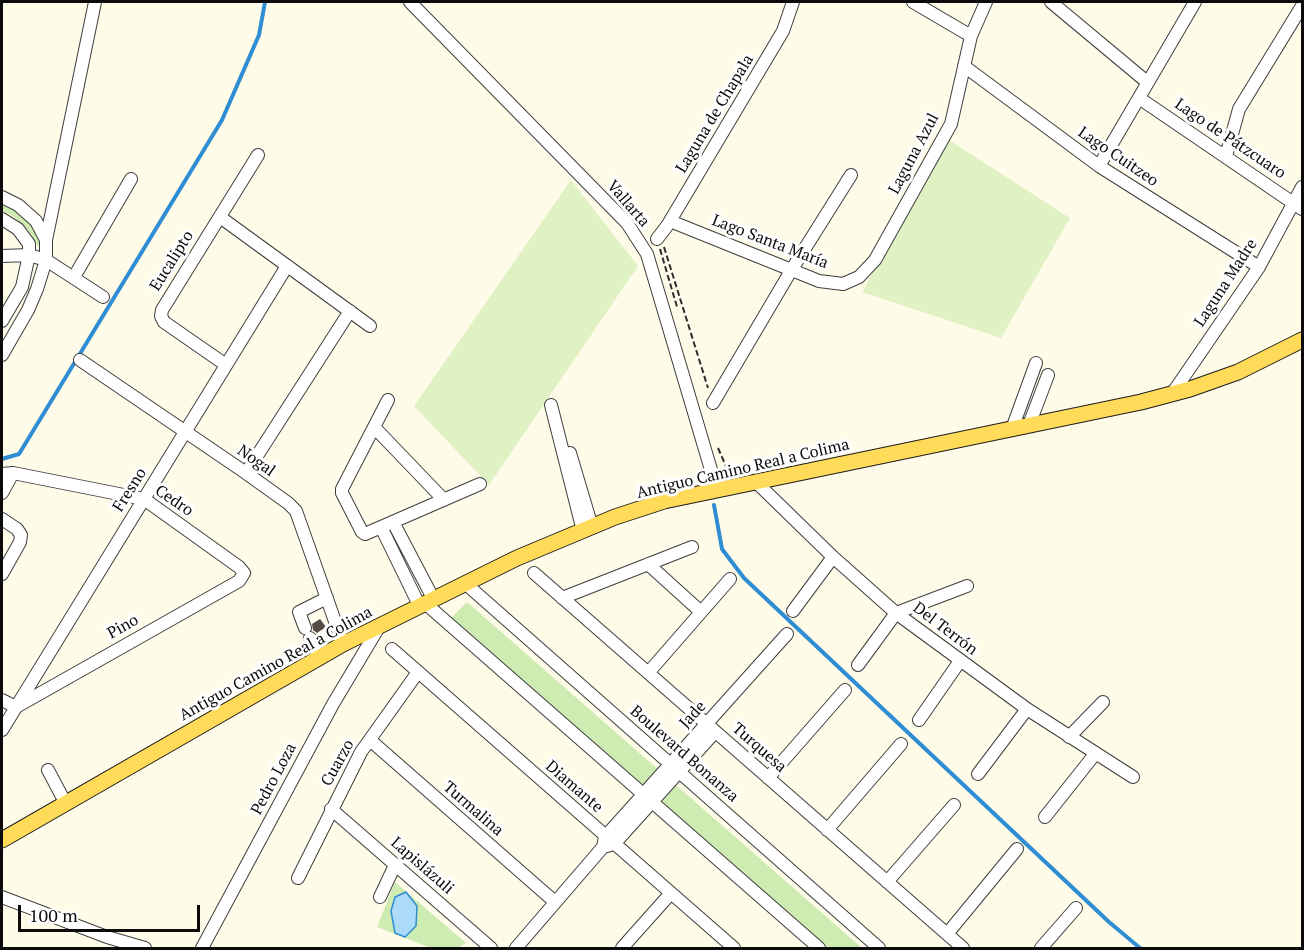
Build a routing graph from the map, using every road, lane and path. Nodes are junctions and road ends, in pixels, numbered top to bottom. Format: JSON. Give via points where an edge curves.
{"nodes":[{"id":1,"x":95,"y":2,"type":"edge"},
{"id":2,"x":410,"y":2,"type":"edge"},
{"id":3,"x":793,"y":2,"type":"edge"},
{"id":4,"x":913,"y":2,"type":"edge"},
{"id":5,"x":986,"y":2,"type":"edge"},
{"id":6,"x":1051,"y":2,"type":"edge"},
{"id":7,"x":1193,"y":2,"type":"edge"},
{"id":8,"x":1302,"y":6,"type":"edge"},
{"id":9,"x":971,"y":36,"type":"junction"},
{"id":10,"x":964,"y":66,"type":"junction"},
{"id":11,"x":1147,"y":82,"type":"junction"},
{"id":12,"x":1139,"y":98,"type":"junction"},
{"id":13,"x":258,"y":156,"type":"dead end"},
{"id":14,"x":1226,"y":156,"type":"junction"},
{"id":15,"x":1099,"y":166,"type":"junction"},
{"id":16,"x":851,"y":175,"type":"dead end"},
{"id":17,"x":131,"y":179,"type":"dead end"},
{"id":18,"x":1302,"y":187,"type":"edge"},
{"id":19,"x":2,"y":197,"type":"edge"},
{"id":20,"x":1298,"y":205,"type":"edge"},
{"id":21,"x":220,"y":217,"type":"junction"},
{"id":22,"x":2,"y":219,"type":"edge"},
{"id":23,"x":670,"y":221,"type":"junction"},
{"id":24,"x":657,"y":239,"type":"junction"},
{"id":25,"x":46,"y":240,"type":"junction"},
{"id":26,"x":29,"y":255,"type":"junction"},
{"id":27,"x":2,"y":256,"type":"edge"},
{"id":28,"x":46,"y":260,"type":"junction"},
{"id":29,"x":287,"y":266,"type":"junction"},
{"id":30,"x":1259,"y":267,"type":"junction"},
{"id":31,"x":792,"y":269,"type":"junction"},
{"id":32,"x":74,"y":277,"type":"junction"},
{"id":33,"x":859,"y":278,"type":"joint"},
{"id":34,"x":103,"y":297,"type":"dead end"},
{"id":35,"x":350,"y":311,"type":"junction"},
{"id":36,"x":4,"y":313,"type":"edge"},
{"id":37,"x":679,"y":317,"type":"dead end"},
{"id":38,"x":370,"y":326,"type":"dead end"},
{"id":39,"x":1302,"y":340,"type":"edge"},
{"id":40,"x":2,"y":355,"type":"edge"},
{"id":41,"x":81,"y":360,"type":"dead end"},
{"id":42,"x":1036,"y":363,"type":"dead end"},
{"id":43,"x":226,"y":364,"type":"junction"},
{"id":44,"x":1048,"y":375,"type":"dead end"},
{"id":45,"x":1172,"y":394,"type":"junction"},
{"id":46,"x":388,"y":400,"type":"dead end"},
{"id":47,"x":713,"y":403,"type":"joint"},
{"id":48,"x":550,"y":405,"type":"dead end"},
{"id":49,"x":1029,"y":425,"type":"junction"},
{"id":50,"x":374,"y":427,"type":"junction"},
{"id":51,"x":1012,"y":429,"type":"junction"},
{"id":52,"x":185,"y":432,"type":"junction"},
{"id":53,"x":718,"y":448,"type":"dead end"},
{"id":54,"x":246,"y":473,"type":"junction"},
{"id":55,"x":7,"y":474,"type":"edge"},
{"id":56,"x":757,"y":483,"type":"junction"},
{"id":57,"x":480,"y":484,"type":"dead end"},
{"id":58,"x":735,"y":487,"type":"junction"},
{"id":59,"x":717,"y":490,"type":"junction"},
{"id":60,"x":2,"y":493,"type":"edge"},
{"id":61,"x":144,"y":499,"type":"junction"},
{"id":62,"x":444,"y":500,"type":"junction"},
{"id":63,"x":2,"y":519,"type":"edge"},
{"id":64,"x":393,"y":522,"type":"junction"},
{"id":65,"x":381,"y":527,"type":"junction"},
{"id":66,"x":588,"y":529,"type":"junction"},
{"id":67,"x":692,"y":547,"type":"dead end"},
{"id":68,"x":833,"y":557,"type":"junction"},
{"id":69,"x":648,"y":564,"type":"junction"},
{"id":70,"x":244,"y":573,"type":"joint"},
{"id":71,"x":534,"y":573,"type":"dead end"},
{"id":72,"x":2,"y":574,"type":"edge"},
{"id":73,"x":730,"y":579,"type":"dead end"},
{"id":74,"x":466,"y":584,"type":"junction"},
{"id":75,"x":967,"y":586,"type":"dead end"},
{"id":76,"x":327,"y":598,"type":"junction"},
{"id":77,"x":562,"y":598,"type":"junction"},
{"id":78,"x":426,"y":603,"type":"junction"},
{"id":79,"x":793,"y":611,"type":"dead end"},
{"id":80,"x":701,"y":612,"type":"junction"},
{"id":81,"x":896,"y":613,"type":"junction"},
{"id":82,"x":379,"y":627,"type":"junction"},
{"id":83,"x":787,"y":634,"type":"dead end"},
{"id":84,"x":343,"y":644,"type":"junction"},
{"id":85,"x":392,"y":649,"type":"dead end"},
{"id":86,"x":319,"y":657,"type":"junction"},
{"id":87,"x":960,"y":662,"type":"junction"},
{"id":88,"x":858,"y":665,"type":"dead end"},
{"id":89,"x":418,"y":672,"type":"junction"},
{"id":90,"x":648,"y":673,"type":"junction"},
{"id":91,"x":845,"y":690,"type":"dead end"},
{"id":92,"x":2,"y":699,"type":"edge"},
{"id":93,"x":1103,"y":702,"type":"dead end"},
{"id":94,"x":16,"y":707,"type":"junction"},
{"id":95,"x":1027,"y":709,"type":"junction"},
{"id":96,"x":919,"y":720,"type":"dead end"},
{"id":97,"x":711,"y":728,"type":"junction"},
{"id":98,"x":2,"y":730,"type":"edge"},
{"id":99,"x":1069,"y":736,"type":"junction"},
{"id":100,"x":370,"y":740,"type":"junction"},
{"id":101,"x":901,"y":744,"type":"dead end"},
{"id":102,"x":1095,"y":754,"type":"junction"},
{"id":103,"x":675,"y":769,"type":"junction"},
{"id":104,"x":48,"y":770,"type":"dead end"},
{"id":105,"x":978,"y":774,"type":"dead end"},
{"id":106,"x":1133,"y":777,"type":"dead end"},
{"id":107,"x":768,"y":778,"type":"junction"},
{"id":108,"x":647,"y":799,"type":"junction"},
{"id":109,"x":66,"y":804,"type":"junction"},
{"id":110,"x":954,"y":805,"type":"dead end"},
{"id":111,"x":331,"y":809,"type":"junction"},
{"id":112,"x":1045,"y":817,"type":"dead end"},
{"id":113,"x":827,"y":830,"type":"junction"},
{"id":114,"x":2,"y":840,"type":"edge"},
{"id":115,"x":607,"y":843,"type":"junction"},
{"id":116,"x":1017,"y":849,"type":"dead end"},
{"id":117,"x":395,"y":865,"type":"junction"},
{"id":118,"x":298,"y":878,"type":"dead end"},
{"id":119,"x":887,"y":882,"type":"junction"},
{"id":120,"x":671,"y":893,"type":"junction"},
{"id":121,"x":2,"y":897,"type":"edge"},
{"id":122,"x":380,"y":897,"type":"dead end"},
{"id":123,"x":555,"y":902,"type":"junction"},
{"id":124,"x":1076,"y":909,"type":"dead end"},
{"id":125,"x":947,"y":934,"type":"junction"},
{"id":126,"x":106,"y":937,"type":"junction"},
{"id":127,"x":730,"y":947,"type":"edge"},
{"id":128,"x":98,"y":948,"type":"edge"},
{"id":129,"x":145,"y":948,"type":"edge"},
{"id":130,"x":202,"y":948,"type":"edge"},
{"id":131,"x":491,"y":948,"type":"edge"},
{"id":132,"x":516,"y":948,"type":"edge"},
{"id":133,"x":622,"y":948,"type":"edge"},
{"id":134,"x":819,"y":948,"type":"edge"},
{"id":135,"x":879,"y":948,"type":"edge"},
{"id":136,"x":963,"y":948,"type":"edge"},
{"id":137,"x":1041,"y":948,"type":"edge"}],
"edges":[{"from":1,"to":25,"type":"street"},
{"from":2,"to":59,"type":"street","name":"Vallarta","via":[[627,223],[647,254]]},
{"from":3,"to":23,"type":"street","name":"Laguna de Chapala","via":[[783,31]]},
{"from":4,"to":9,"type":"street"},
{"from":5,"to":9,"type":"street","name":"Laguna Azul"},
{"from":6,"to":11,"type":"street"},
{"from":7,"to":11,"type":"street"},
{"from":8,"to":14,"type":"street","via":[[1239,109]]},
{"from":9,"to":10,"type":"street","name":"Laguna Azul"},
{"from":10,"to":15,"type":"street","name":"Lago Cuitzeo"},
{"from":10,"to":33,"type":"street","name":"Laguna Azul","via":[[951,124],[875,260]]},
{"from":11,"to":12,"type":"street"},
{"from":12,"to":14,"type":"street","name":"Lago de Pátzcuaro"},
{"from":12,"to":15,"type":"street"},
{"from":13,"to":21,"type":"street","name":"Eucalipto"},
{"from":14,"to":20,"type":"street","name":"Lago de Pátzcuaro"},
{"from":15,"to":30,"type":"street","name":"Lago Cuitzeo"},
{"from":16,"to":31,"type":"street"},
{"from":17,"to":32,"type":"street"},
{"from":18,"to":20,"type":"street","name":"Laguna Madre"},
{"from":19,"to":25,"type":"street","via":[[36,221]]},
{"from":20,"to":30,"type":"street","name":"Laguna Madre"},
{"from":21,"to":29,"type":"street"},
{"from":21,"to":43,"type":"street","name":"Eucalipto","via":[[161,316],[164,322]]},
{"from":22,"to":26,"type":"street","via":[[29,244]]},
{"from":23,"to":24,"type":"street","name":"Laguna de Chapala"},
{"from":23,"to":31,"type":"street","name":"Lago Santa María"},
{"from":24,"to":37,"type":"path"},
{"from":24,"to":47,"type":"path","via":[[667,251]]},
{"from":25,"to":28,"type":"street"},
{"from":26,"to":27,"type":"street"},
{"from":26,"to":28,"type":"street"},
{"from":26,"to":36,"type":"street","via":[[22,287]]},
{"from":28,"to":32,"type":"street"},
{"from":28,"to":40,"type":"street","via":[[28,310]]},
{"from":29,"to":35,"type":"street"},
{"from":29,"to":43,"type":"street","name":"Fresno"},
{"from":30,"to":45,"type":"street","name":"Laguna Madre"},
{"from":31,"to":33,"type":"street","name":"Lago Santa María","via":[[819,281],[843,284]]},
{"from":31,"to":47,"type":"street"},
{"from":32,"to":34,"type":"street"},
{"from":35,"to":38,"type":"street"},
{"from":35,"to":54,"type":"street"},
{"from":39,"to":45,"type":"main road","name":"Antiguo Camino Real a Colima","via":[[1238,372]]},
{"from":41,"to":52,"type":"street","name":"Nogal"},
{"from":42,"to":51,"type":"street"},
{"from":43,"to":52,"type":"street","name":"Fresno"},
{"from":44,"to":49,"type":"street"},
{"from":45,"to":49,"type":"main road","name":"Antiguo Camino Real a Colima"},
{"from":46,"to":50,"type":"street"},
{"from":48,"to":66,"type":"street","via":[[562,450],[570,452]]},
{"from":49,"to":51,"type":"main road","name":"Antiguo Camino Real a Colima"},
{"from":50,"to":62,"type":"street"},
{"from":50,"to":65,"type":"street","via":[[342,493],[360,531],[365,534]]},
{"from":51,"to":56,"type":"main road","name":"Antiguo Camino Real a Colima"},
{"from":52,"to":54,"type":"street","name":"Nogal"},
{"from":52,"to":61,"type":"street","name":"Fresno"},
{"from":53,"to":58,"type":"path"},
{"from":54,"to":76,"type":"street","name":"Nogal","via":[[296,511]]},
{"from":55,"to":60,"type":"street"},
{"from":55,"to":61,"type":"street","name":"Cedro"},
{"from":56,"to":58,"type":"main road","name":"Antiguo Camino Real a Colima"},
{"from":56,"to":68,"type":"street","name":"Del Terrón"},
{"from":57,"to":62,"type":"street"},
{"from":58,"to":59,"type":"main road","name":"Antiguo Camino Real a Colima"},
{"from":59,"to":66,"type":"main road","name":"Antiguo Camino Real a Colima","via":[[664,501]]},
{"from":61,"to":70,"type":"street","name":"Cedro"},
{"from":61,"to":94,"type":"street","name":"Fresno"},
{"from":62,"to":64,"type":"street"},
{"from":63,"to":72,"type":"street","via":[[21,535]]},
{"from":64,"to":65,"type":"street"},
{"from":64,"to":78,"type":"street"},
{"from":65,"to":78,"type":"street"},
{"from":66,"to":74,"type":"main road","name":"Antiguo Camino Real a Colima"},
{"from":67,"to":69,"type":"street"},
{"from":68,"to":79,"type":"street"},
{"from":68,"to":81,"type":"street","name":"Del Terrón"},
{"from":69,"to":77,"type":"street"},
{"from":69,"to":80,"type":"street"},
{"from":70,"to":94,"type":"street","name":"Pino","via":[[239,580]]},
{"from":71,"to":77,"type":"street","name":"Turquesa"},
{"from":73,"to":80,"type":"street"},
{"from":74,"to":78,"type":"main road","name":"Antiguo Camino Real a Colima"},
{"from":74,"to":103,"type":"street","name":"Boulevard Bonanza"},
{"from":75,"to":81,"type":"street"},
{"from":76,"to":84,"type":"street","name":"Nogal"},
{"from":76,"to":86,"type":"street","via":[[299,612]]},
{"from":77,"to":90,"type":"street","name":"Turquesa"},
{"from":78,"to":82,"type":"main road","name":"Antiguo Camino Real a Colima"},
{"from":78,"to":108,"type":"street"},
{"from":80,"to":90,"type":"street"},
{"from":81,"to":87,"type":"street","name":"Del Terrón"},
{"from":81,"to":88,"type":"street"},
{"from":82,"to":84,"type":"main road","name":"Antiguo Camino Real a Colima"},
{"from":82,"to":130,"type":"street","name":"Pedro Loza","via":[[333,704]]},
{"from":83,"to":97,"type":"street","name":"Jade"},
{"from":84,"to":86,"type":"main road","name":"Antiguo Camino Real a Colima"},
{"from":85,"to":89,"type":"street","name":"Diamante"},
{"from":86,"to":109,"type":"main road","name":"Antiguo Camino Real a Colima"},
{"from":87,"to":95,"type":"street","name":"Del Terrón"},
{"from":87,"to":96,"type":"street"},
{"from":89,"to":100,"type":"street","name":"Cuarzo"},
{"from":89,"to":115,"type":"street","name":"Diamante"},
{"from":90,"to":97,"type":"street","name":"Turquesa"},
{"from":91,"to":107,"type":"street"},
{"from":92,"to":94,"type":"street"},
{"from":93,"to":99,"type":"street"},
{"from":94,"to":98,"type":"street","name":"Fresno"},
{"from":95,"to":99,"type":"street","name":"Del Terrón"},
{"from":95,"to":105,"type":"street"},
{"from":97,"to":103,"type":"street","name":"Jade"},
{"from":97,"to":107,"type":"street","name":"Turquesa"},
{"from":99,"to":102,"type":"street","name":"Del Terrón"},
{"from":100,"to":111,"type":"street","name":"Cuarzo"},
{"from":100,"to":123,"type":"street","name":"Turmalina"},
{"from":101,"to":113,"type":"street"},
{"from":102,"to":106,"type":"street","name":"Del Terrón"},
{"from":102,"to":112,"type":"street"},
{"from":103,"to":108,"type":"street","name":"Jade"},
{"from":103,"to":135,"type":"street","name":"Boulevard Bonanza"},
{"from":104,"to":109,"type":"street"},
{"from":107,"to":113,"type":"street","name":"Turquesa"},
{"from":108,"to":115,"type":"street","name":"Jade"},
{"from":108,"to":134,"type":"street"},
{"from":109,"to":114,"type":"main road","name":"Antiguo Camino Real a Colima"},
{"from":110,"to":119,"type":"street"},
{"from":111,"to":117,"type":"street","name":"Lapislázuli"},
{"from":111,"to":118,"type":"street","name":"Cuarzo"},
{"from":113,"to":119,"type":"street","name":"Turquesa"},
{"from":115,"to":120,"type":"street","name":"Diamante"},
{"from":115,"to":123,"type":"street","name":"Jade"},
{"from":116,"to":125,"type":"street"},
{"from":117,"to":122,"type":"street"},
{"from":117,"to":131,"type":"street","name":"Lapislázuli"},
{"from":119,"to":125,"type":"street","name":"Turquesa"},
{"from":120,"to":127,"type":"street","name":"Diamante"},
{"from":120,"to":133,"type":"street"},
{"from":121,"to":126,"type":"street"},
{"from":123,"to":132,"type":"street","name":"Jade"},
{"from":124,"to":137,"type":"street"},
{"from":125,"to":136,"type":"street","name":"Turquesa"},
{"from":126,"to":128,"type":"street"},
{"from":126,"to":129,"type":"street"}]}
